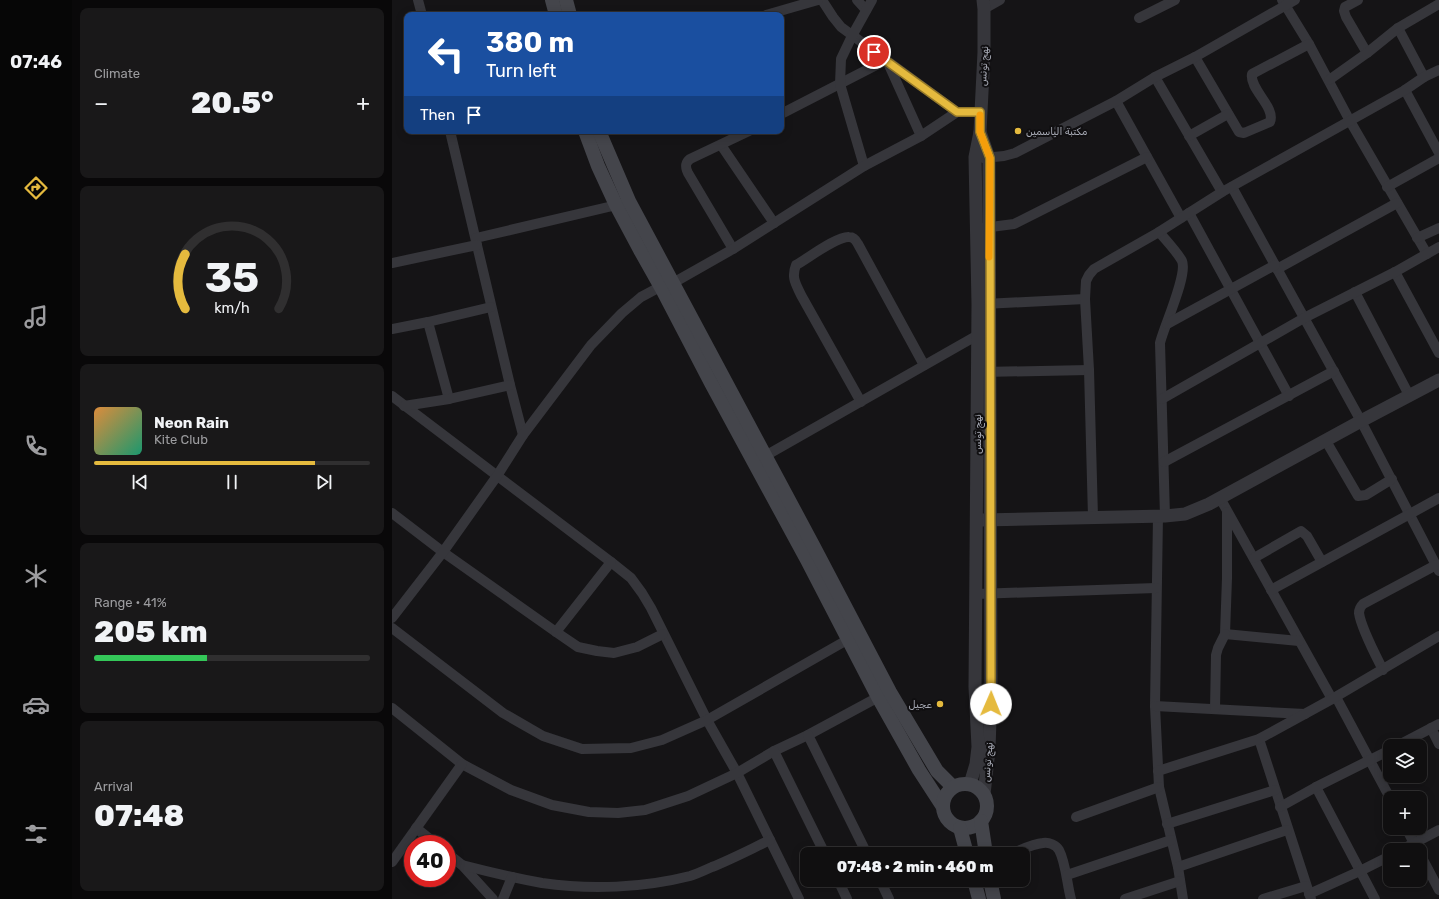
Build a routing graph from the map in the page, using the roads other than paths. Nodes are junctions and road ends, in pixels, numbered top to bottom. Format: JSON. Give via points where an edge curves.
{"nodes":[{"id":1,"x":418,"y":0,"type":"edge"},
{"id":2,"x":552,"y":0,"type":"edge"},
{"id":3,"x":566,"y":0,"type":"edge"},
{"id":4,"x":818,"y":0,"type":"edge"},
{"id":5,"x":822,"y":0,"type":"edge"},
{"id":6,"x":857,"y":0,"type":"edge"},
{"id":7,"x":872,"y":0,"type":"edge"},
{"id":8,"x":1000,"y":0,"type":"edge"},
{"id":9,"x":1175,"y":0,"type":"edge"},
{"id":10,"x":1358,"y":0,"type":"edge"},
{"id":11,"x":1288,"y":2,"type":"edge"},
{"id":12,"x":984,"y":4,"type":"edge"},
{"id":13,"x":1439,"y":4,"type":"edge"},
{"id":14,"x":866,"y":10,"type":"junction"},
{"id":15,"x":421,"y":12,"type":"edge"},
{"id":16,"x":555,"y":12,"type":"edge"},
{"id":17,"x":569,"y":12,"type":"edge"},
{"id":18,"x":776,"y":12,"type":"edge"},
{"id":19,"x":1139,"y":18,"type":"dead end"},
{"id":20,"x":1398,"y":28,"type":"junction"},
{"id":21,"x":852,"y":36,"type":"junction"},
{"id":22,"x":1309,"y":44,"type":"junction"},
{"id":23,"x":1367,"y":53,"type":"junction"},
{"id":24,"x":1195,"y":57,"type":"junction"},
{"id":25,"x":887,"y":61,"type":"junction"},
{"id":26,"x":1439,"y":70,"type":"edge"},
{"id":27,"x":1155,"y":77,"type":"junction"},
{"id":28,"x":1424,"y":78,"type":"junction"},
{"id":29,"x":1329,"y":80,"type":"junction"},
{"id":30,"x":840,"y":84,"type":"junction"},
{"id":31,"x":1405,"y":90,"type":"junction"},
{"id":32,"x":1116,"y":101,"type":"junction"},
{"id":33,"x":784,"y":112,"type":"edge"},
{"id":34,"x":957,"y":112,"type":"junction"},
{"id":35,"x":980,"y":112,"type":"junction"},
{"id":36,"x":1228,"y":114,"type":"junction"},
{"id":37,"x":1350,"y":120,"type":"junction"},
{"id":38,"x":980,"y":132,"type":"junction"},
{"id":39,"x":451,"y":134,"type":"edge"},
{"id":40,"x":586,"y":134,"type":"edge"},
{"id":41,"x":599,"y":134,"type":"edge"},
{"id":42,"x":743,"y":134,"type":"edge"},
{"id":43,"x":921,"y":136,"type":"junction"},
{"id":44,"x":1189,"y":136,"type":"junction"},
{"id":45,"x":721,"y":145,"type":"junction"},
{"id":46,"x":1439,"y":153,"type":"edge"},
{"id":47,"x":975,"y":157,"type":"junction"},
{"id":48,"x":1147,"y":157,"type":"junction"},
{"id":49,"x":990,"y":158,"type":"junction"},
{"id":50,"x":1439,"y":158,"type":"edge"},
{"id":51,"x":864,"y":166,"type":"junction"},
{"id":52,"x":1232,"y":187,"type":"junction"},
{"id":53,"x":1387,"y":187,"type":"junction"},
{"id":54,"x":1222,"y":192,"type":"junction"},
{"id":55,"x":622,"y":203,"type":"junction"},
{"id":56,"x":1397,"y":203,"type":"junction"},
{"id":57,"x":1185,"y":216,"type":"junction"},
{"id":58,"x":774,"y":222,"type":"junction"},
{"id":59,"x":976,"y":228,"type":"junction"},
{"id":60,"x":989,"y":228,"type":"junction"},
{"id":61,"x":1439,"y":228,"type":"edge"},
{"id":62,"x":1159,"y":232,"type":"junction"},
{"id":63,"x":1417,"y":238,"type":"junction"},
{"id":64,"x":477,"y":242,"type":"junction"},
{"id":65,"x":1439,"y":247,"type":"edge"},
{"id":66,"x":733,"y":249,"type":"junction"},
{"id":67,"x":1427,"y":254,"type":"junction"},
{"id":68,"x":392,"y":263,"type":"edge"},
{"id":69,"x":1276,"y":267,"type":"junction"},
{"id":70,"x":1394,"y":272,"type":"junction"},
{"id":71,"x":668,"y":286,"type":"junction"},
{"id":72,"x":1230,"y":289,"type":"junction"},
{"id":73,"x":1355,"y":292,"type":"junction"},
{"id":74,"x":1085,"y":299,"type":"junction"},
{"id":75,"x":984,"y":304,"type":"junction"},
{"id":76,"x":491,"y":306,"type":"junction"},
{"id":77,"x":1304,"y":318,"type":"junction"},
{"id":78,"x":428,"y":322,"type":"junction"},
{"id":79,"x":1167,"y":324,"type":"junction"},
{"id":80,"x":392,"y":329,"type":"edge"},
{"id":81,"x":990,"y":335,"type":"junction"},
{"id":82,"x":976,"y":336,"type":"junction"},
{"id":83,"x":1260,"y":344,"type":"junction"},
{"id":84,"x":1439,"y":353,"type":"edge"},
{"id":85,"x":924,"y":365,"type":"junction"},
{"id":86,"x":1089,"y":370,"type":"junction"},
{"id":87,"x":1334,"y":371,"type":"junction"},
{"id":88,"x":990,"y":372,"type":"junction"},
{"id":89,"x":977,"y":373,"type":"junction"},
{"id":90,"x":1439,"y":380,"type":"edge"},
{"id":91,"x":510,"y":385,"type":"junction"},
{"id":92,"x":1409,"y":395,"type":"junction"},
{"id":93,"x":392,"y":396,"type":"edge"},
{"id":94,"x":1289,"y":396,"type":"junction"},
{"id":95,"x":449,"y":399,"type":"junction"},
{"id":96,"x":1162,"y":399,"type":"junction"},
{"id":97,"x":861,"y":402,"type":"junction"},
{"id":98,"x":404,"y":406,"type":"junction"},
{"id":99,"x":1361,"y":420,"type":"junction"},
{"id":100,"x":523,"y":435,"type":"junction"},
{"id":101,"x":1326,"y":441,"type":"junction"},
{"id":102,"x":760,"y":459,"type":"junction"},
{"id":103,"x":1164,"y":462,"type":"junction"},
{"id":104,"x":497,"y":476,"type":"junction"},
{"id":105,"x":1392,"y":480,"type":"junction"},
{"id":106,"x":1439,"y":498,"type":"edge"},
{"id":107,"x":1224,"y":504,"type":"junction"},
{"id":108,"x":392,"y":513,"type":"edge"},
{"id":109,"x":1409,"y":514,"type":"junction"},
{"id":110,"x":1162,"y":516,"type":"junction"},
{"id":111,"x":1093,"y":517,"type":"junction"},
{"id":112,"x":976,"y":520,"type":"junction"},
{"id":113,"x":990,"y":520,"type":"junction"},
{"id":114,"x":443,"y":552,"type":"junction"},
{"id":115,"x":1254,"y":558,"type":"junction"},
{"id":116,"x":612,"y":562,"type":"junction"},
{"id":117,"x":1322,"y":562,"type":"junction"},
{"id":118,"x":1437,"y":568,"type":"edge"},
{"id":119,"x":1156,"y":588,"type":"junction"},
{"id":120,"x":1272,"y":590,"type":"junction"},
{"id":121,"x":990,"y":593,"type":"junction"},
{"id":122,"x":976,"y":594,"type":"junction"},
{"id":123,"x":392,"y":618,"type":"edge"},
{"id":124,"x":392,"y":628,"type":"edge"},
{"id":125,"x":556,"y":632,"type":"junction"},
{"id":126,"x":664,"y":634,"type":"junction"},
{"id":127,"x":1225,"y":634,"type":"junction"},
{"id":128,"x":853,"y":636,"type":"junction"},
{"id":129,"x":1439,"y":636,"type":"edge"},
{"id":130,"x":1299,"y":641,"type":"junction"},
{"id":131,"x":1383,"y":670,"type":"junction"},
{"id":132,"x":884,"y":694,"type":"junction"},
{"id":133,"x":1334,"y":698,"type":"junction"},
{"id":134,"x":1155,"y":706,"type":"junction"},
{"id":135,"x":392,"y":708,"type":"edge"},
{"id":136,"x":1215,"y":709,"type":"junction"},
{"id":137,"x":1306,"y":714,"type":"junction"},
{"id":138,"x":707,"y":720,"type":"junction"},
{"id":139,"x":1435,"y":726,"type":"edge"},
{"id":140,"x":808,"y":735,"type":"junction"},
{"id":141,"x":1259,"y":739,"type":"junction"},
{"id":142,"x":1410,"y":739,"type":"edge"},
{"id":143,"x":1439,"y":744,"type":"edge"},
{"id":144,"x":774,"y":751,"type":"junction"},
{"id":145,"x":1383,"y":754,"type":"edge"},
{"id":146,"x":1370,"y":760,"type":"junction"},
{"id":147,"x":462,"y":764,"type":"junction"},
{"id":148,"x":1158,"y":771,"type":"junction"},
{"id":149,"x":737,"y":773,"type":"junction"},
{"id":150,"x":970,"y":784,"type":"junction"},
{"id":151,"x":1159,"y":787,"type":"junction"},
{"id":152,"x":1316,"y":787,"type":"junction"},
{"id":153,"x":953,"y":788,"type":"junction"},
{"id":154,"x":1274,"y":790,"type":"junction"},
{"id":155,"x":1386,"y":791,"type":"edge"},
{"id":156,"x":984,"y":794,"type":"junction"},
{"id":157,"x":943,"y":807,"type":"junction"},
{"id":158,"x":1280,"y":807,"type":"junction"},
{"id":159,"x":1076,"y":817,"type":"dead end"},
{"id":160,"x":981,"y":821,"type":"junction"},
{"id":161,"x":1167,"y":824,"type":"junction"},
{"id":162,"x":416,"y":828,"type":"junction"},
{"id":163,"x":960,"y":828,"type":"junction"},
{"id":164,"x":1288,"y":830,"type":"junction"},
{"id":165,"x":1439,"y":830,"type":"edge"},
{"id":166,"x":425,"y":835,"type":"edge"},
{"id":167,"x":770,"y":840,"type":"junction"},
{"id":168,"x":1171,"y":840,"type":"junction"},
{"id":169,"x":1421,"y":843,"type":"edge"},
{"id":170,"x":822,"y":847,"type":"edge"},
{"id":171,"x":864,"y":847,"type":"edge"},
{"id":172,"x":965,"y":847,"type":"edge"},
{"id":173,"x":985,"y":847,"type":"edge"},
{"id":174,"x":1028,"y":847,"type":"edge"},
{"id":175,"x":456,"y":860,"type":"edge"},
{"id":176,"x":1383,"y":860,"type":"edge"},
{"id":177,"x":392,"y":862,"type":"edge"},
{"id":178,"x":462,"y":865,"type":"junction"},
{"id":179,"x":1178,"y":867,"type":"junction"},
{"id":180,"x":1427,"y":867,"type":"edge"},
{"id":181,"x":1360,"y":871,"type":"junction"},
{"id":182,"x":1066,"y":875,"type":"junction"},
{"id":183,"x":512,"y":877,"type":"junction"},
{"id":184,"x":1180,"y":881,"type":"junction"},
{"id":185,"x":842,"y":887,"type":"edge"},
{"id":186,"x":883,"y":887,"type":"edge"},
{"id":187,"x":976,"y":887,"type":"edge"},
{"id":188,"x":991,"y":887,"type":"edge"},
{"id":189,"x":1439,"y":890,"type":"edge"},
{"id":190,"x":1309,"y":893,"type":"edge"},
{"id":191,"x":493,"y":899,"type":"edge"},
{"id":192,"x":503,"y":899,"type":"edge"},
{"id":193,"x":799,"y":899,"type":"edge"},
{"id":194,"x":848,"y":899,"type":"edge"},
{"id":195,"x":889,"y":899,"type":"edge"},
{"id":196,"x":980,"y":899,"type":"edge"},
{"id":197,"x":994,"y":899,"type":"edge"},
{"id":198,"x":1071,"y":899,"type":"edge"},
{"id":199,"x":1125,"y":899,"type":"edge"},
{"id":200,"x":1183,"y":899,"type":"edge"},
{"id":201,"x":1263,"y":899,"type":"edge"},
{"id":202,"x":1375,"y":899,"type":"edge"}],
"edges":[{"from":1,"to":15,"type":"street"},
{"from":2,"to":16,"type":"main road"},
{"from":3,"to":17,"type":"main road"},
{"from":4,"to":18,"type":"street"},
{"from":5,"to":21,"type":"street","via":[[837,22]]},
{"from":6,"to":14,"type":"street"},
{"from":7,"to":14,"type":"street"},
{"from":8,"to":12,"type":"street"},
{"from":9,"to":19,"type":"street"},
{"from":10,"to":23,"type":"street","via":[[1345,7],[1344,11]]},
{"from":11,"to":22,"type":"street"},
{"from":11,"to":24,"type":"street"},
{"from":12,"to":35,"type":"street","name":"نهج تونس"},
{"from":13,"to":20,"type":"street"},
{"from":14,"to":21,"type":"street"},
{"from":20,"to":23,"type":"street"},
{"from":20,"to":28,"type":"street"},
{"from":21,"to":25,"type":"street"},
{"from":21,"to":30,"type":"street","via":[[841,59]]},
{"from":22,"to":29,"type":"street"},
{"from":22,"to":36,"type":"street","via":[[1252,74],[1253,82],[1271,113],[1270,122],[1242,133]]},
{"from":23,"to":29,"type":"street"},
{"from":24,"to":27,"type":"street"},
{"from":24,"to":36,"type":"street"},
{"from":25,"to":30,"type":"street"},
{"from":25,"to":34,"type":"street"},
{"from":25,"to":43,"type":"street"},
{"from":26,"to":28,"type":"street"},
{"from":27,"to":32,"type":"street"},
{"from":27,"to":44,"type":"street"},
{"from":28,"to":31,"type":"street"},
{"from":29,"to":37,"type":"street"},
{"from":30,"to":33,"type":"street"},
{"from":30,"to":51,"type":"street"},
{"from":31,"to":37,"type":"street"},
{"from":31,"to":46,"type":"street"},
{"from":32,"to":48,"type":"street"},
{"from":32,"to":49,"type":"street","via":[[1015,153]]},
{"from":34,"to":35,"type":"street"},
{"from":34,"to":43,"type":"street"},
{"from":35,"to":38,"type":"street","name":"نهج تونس"},
{"from":36,"to":44,"type":"street"},
{"from":37,"to":52,"type":"street"},
{"from":37,"to":53,"type":"street"},
{"from":38,"to":47,"type":"street","name":"نهج تونس"},
{"from":38,"to":49,"type":"street","name":"نهج تونس"},
{"from":39,"to":64,"type":"street"},
{"from":40,"to":55,"type":"main road","via":[[598,166]]},
{"from":41,"to":55,"type":"main road"},
{"from":42,"to":45,"type":"street"},
{"from":43,"to":51,"type":"street"},
{"from":44,"to":54,"type":"street"},
{"from":45,"to":58,"type":"street"},
{"from":45,"to":66,"type":"street","via":[[690,159],[686,165],[688,173]]},
{"from":47,"to":49,"type":"street"},
{"from":47,"to":59,"type":"street","name":"نهج تونس"},
{"from":48,"to":57,"type":"street"},
{"from":48,"to":60,"type":"street","via":[[1018,222]]},
{"from":49,"to":60,"type":"street","name":"نهج تونس"},
{"from":50,"to":53,"type":"street"},
{"from":51,"to":58,"type":"street"},
{"from":52,"to":54,"type":"street"},
{"from":52,"to":69,"type":"street"},
{"from":53,"to":56,"type":"street"},
{"from":54,"to":57,"type":"street"},
{"from":55,"to":64,"type":"street"},
{"from":55,"to":71,"type":"main road"},
{"from":56,"to":63,"type":"street"},
{"from":56,"to":69,"type":"street"},
{"from":57,"to":62,"type":"street"},
{"from":57,"to":72,"type":"street"},
{"from":58,"to":66,"type":"street"},
{"from":59,"to":60,"type":"street"},
{"from":59,"to":75,"type":"street","name":"نهج تونس"},
{"from":60,"to":75,"type":"street","name":"نهج تونس"},
{"from":61,"to":63,"type":"street"},
{"from":62,"to":74,"type":"street","via":[[1094,270],[1086,281]]},
{"from":62,"to":79,"type":"street","via":[[1181,260],[1183,267]]},
{"from":63,"to":67,"type":"street"},
{"from":64,"to":68,"type":"street"},
{"from":64,"to":76,"type":"street"},
{"from":65,"to":67,"type":"street"},
{"from":66,"to":71,"type":"street"},
{"from":67,"to":70,"type":"street"},
{"from":69,"to":72,"type":"street"},
{"from":69,"to":77,"type":"street"},
{"from":70,"to":73,"type":"street"},
{"from":70,"to":84,"type":"street"},
{"from":71,"to":100,"type":"street","via":[[641,297],[622,313],[591,345]]},
{"from":71,"to":102,"type":"main road","via":[[711,383]]},
{"from":72,"to":79,"type":"street"},
{"from":72,"to":83,"type":"street"},
{"from":73,"to":77,"type":"street"},
{"from":73,"to":92,"type":"street"},
{"from":74,"to":75,"type":"street"},
{"from":74,"to":86,"type":"street"},
{"from":75,"to":81,"type":"street","name":"نهج تونس"},
{"from":75,"to":82,"type":"street","name":"نهج تونس"},
{"from":76,"to":78,"type":"street"},
{"from":76,"to":91,"type":"street"},
{"from":77,"to":83,"type":"street"},
{"from":77,"to":87,"type":"street"},
{"from":78,"to":80,"type":"street"},
{"from":78,"to":95,"type":"street"},
{"from":79,"to":96,"type":"street","via":[[1160,343]]},
{"from":81,"to":82,"type":"street"},
{"from":81,"to":88,"type":"street","name":"نهج تونس"},
{"from":82,"to":85,"type":"street"},
{"from":82,"to":89,"type":"street","name":"نهج تونس"},
{"from":83,"to":94,"type":"street"},
{"from":83,"to":96,"type":"street"},
{"from":85,"to":97,"type":"street"},
{"from":85,"to":97,"type":"street","via":[[854,238],[839,238],[796,266],[793,272],[794,280]]},
{"from":86,"to":88,"type":"street"},
{"from":86,"to":111,"type":"street"},
{"from":87,"to":94,"type":"street"},
{"from":87,"to":99,"type":"street"},
{"from":88,"to":89,"type":"street"},
{"from":88,"to":113,"type":"street","name":"نهج تونس"},
{"from":89,"to":112,"type":"street","name":"نهج تونس"},
{"from":90,"to":92,"type":"street"},
{"from":91,"to":95,"type":"street"},
{"from":91,"to":100,"type":"street"},
{"from":92,"to":99,"type":"street"},
{"from":93,"to":98,"type":"street"},
{"from":94,"to":103,"type":"street"},
{"from":95,"to":98,"type":"street"},
{"from":96,"to":103,"type":"street"},
{"from":97,"to":102,"type":"street"},
{"from":98,"to":104,"type":"street"},
{"from":99,"to":101,"type":"street"},
{"from":99,"to":105,"type":"street"},
{"from":100,"to":104,"type":"street"},
{"from":101,"to":105,"type":"street","via":[[1358,496],[1366,495]]},
{"from":101,"to":107,"type":"street"},
{"from":102,"to":128,"type":"main road"},
{"from":103,"to":110,"type":"street"},
{"from":104,"to":114,"type":"street"},
{"from":104,"to":116,"type":"street"},
{"from":105,"to":109,"type":"street"},
{"from":106,"to":109,"type":"street"},
{"from":107,"to":110,"type":"street","via":[[1185,514]]},
{"from":107,"to":115,"type":"street"},
{"from":107,"to":127,"type":"street","via":[[1227,578]]},
{"from":108,"to":114,"type":"street"},
{"from":109,"to":117,"type":"street"},
{"from":109,"to":118,"type":"street"},
{"from":110,"to":111,"type":"street"},
{"from":110,"to":119,"type":"street"},
{"from":111,"to":113,"type":"street"},
{"from":112,"to":113,"type":"street"},
{"from":112,"to":122,"type":"street","name":"نهج تونس"},
{"from":113,"to":121,"type":"street","name":"نهج تونس"},
{"from":114,"to":123,"type":"street"},
{"from":114,"to":125,"type":"street"},
{"from":115,"to":117,"type":"street","via":[[1301,531],[1307,536]]},
{"from":115,"to":120,"type":"street"},
{"from":116,"to":125,"type":"street"},
{"from":116,"to":126,"type":"street","via":[[631,578],[642,593]]},
{"from":117,"to":120,"type":"street"},
{"from":118,"to":131,"type":"street","via":[[1363,604],[1360,608],[1362,624]]},
{"from":119,"to":121,"type":"street"},
{"from":119,"to":134,"type":"street"},
{"from":120,"to":130,"type":"street"},
{"from":121,"to":122,"type":"street"},
{"from":121,"to":156,"type":"street","name":"نهج تونس","via":[[991,688],[989,750]]},
{"from":122,"to":150,"type":"street","name":"نهج تونس","via":[[975,687],[978,748]]},
{"from":124,"to":138,"type":"street","via":[[503,713],[543,736],[582,749],[631,748],[662,740]]},
{"from":125,"to":126,"type":"street","via":[[578,647],[614,653],[637,647]]},
{"from":126,"to":138,"type":"street"},
{"from":127,"to":130,"type":"street"},
{"from":127,"to":136,"type":"street","via":[[1216,655]]},
{"from":128,"to":132,"type":"main road"},
{"from":128,"to":138,"type":"street"},
{"from":129,"to":131,"type":"street"},
{"from":130,"to":133,"type":"street"},
{"from":131,"to":133,"type":"street"},
{"from":132,"to":140,"type":"street"},
{"from":132,"to":153,"type":"main road","via":[[937,771]]},
{"from":132,"to":157,"type":"main road","via":[[919,770]]},
{"from":133,"to":137,"type":"street"},
{"from":133,"to":146,"type":"street"},
{"from":134,"to":136,"type":"street"},
{"from":134,"to":148,"type":"street"},
{"from":135,"to":147,"type":"street"},
{"from":136,"to":137,"type":"street"},
{"from":137,"to":141,"type":"street"},
{"from":138,"to":149,"type":"street"},
{"from":139,"to":142,"type":"street"},
{"from":139,"to":143,"type":"street"},
{"from":140,"to":144,"type":"street"},
{"from":140,"to":171,"type":"street"},
{"from":141,"to":148,"type":"street"},
{"from":141,"to":154,"type":"street"},
{"from":144,"to":149,"type":"street"},
{"from":144,"to":170,"type":"street"},
{"from":145,"to":146,"type":"street"},
{"from":146,"to":152,"type":"street"},
{"from":146,"to":155,"type":"street"},
{"from":147,"to":149,"type":"street","via":[[511,790],[552,805],[589,812],[618,813],[645,810],[688,796]]},
{"from":147,"to":162,"type":"street"},
{"from":148,"to":151,"type":"street"},
{"from":149,"to":167,"type":"street"},
{"from":150,"to":153,"type":"main road"},
{"from":150,"to":156,"type":"main road"},
{"from":151,"to":159,"type":"street"},
{"from":151,"to":161,"type":"street"},
{"from":152,"to":158,"type":"street"},
{"from":152,"to":181,"type":"street"},
{"from":153,"to":157,"type":"main road","via":[[945,796]]},
{"from":154,"to":158,"type":"street"},
{"from":154,"to":161,"type":"street"},
{"from":156,"to":160,"type":"main road","via":[[987,811]]},
{"from":157,"to":163,"type":"main road","via":[[950,823]]},
{"from":158,"to":164,"type":"street"},
{"from":160,"to":163,"type":"main road","via":[[972,827]]},
{"from":160,"to":173,"type":"main road"},
{"from":161,"to":168,"type":"street"},
{"from":162,"to":166,"type":"street"},
{"from":162,"to":177,"type":"street"},
{"from":163,"to":172,"type":"main road"},
{"from":164,"to":179,"type":"street"},
{"from":164,"to":190,"type":"street"},
{"from":165,"to":169,"type":"street"},
{"from":167,"to":183,"type":"street","via":[[691,876],[659,882],[621,886],[570,886]]},
{"from":167,"to":193,"type":"street"},
{"from":168,"to":179,"type":"street"},
{"from":168,"to":182,"type":"street"},
{"from":174,"to":182,"type":"street","via":[[1044,843],[1055,846],[1059,850]]},
{"from":175,"to":178,"type":"street"},
{"from":176,"to":181,"type":"street"},
{"from":178,"to":183,"type":"street"},
{"from":178,"to":191,"type":"street"},
{"from":179,"to":184,"type":"street"},
{"from":180,"to":189,"type":"street"},
{"from":181,"to":190,"type":"street"},
{"from":181,"to":202,"type":"street"},
{"from":182,"to":198,"type":"street"},
{"from":183,"to":192,"type":"street"},
{"from":184,"to":199,"type":"street"},
{"from":184,"to":200,"type":"street"},
{"from":185,"to":194,"type":"street"},
{"from":186,"to":195,"type":"street"},
{"from":187,"to":196,"type":"main road"},
{"from":188,"to":197,"type":"main road"},
{"from":190,"to":201,"type":"street"}]}
